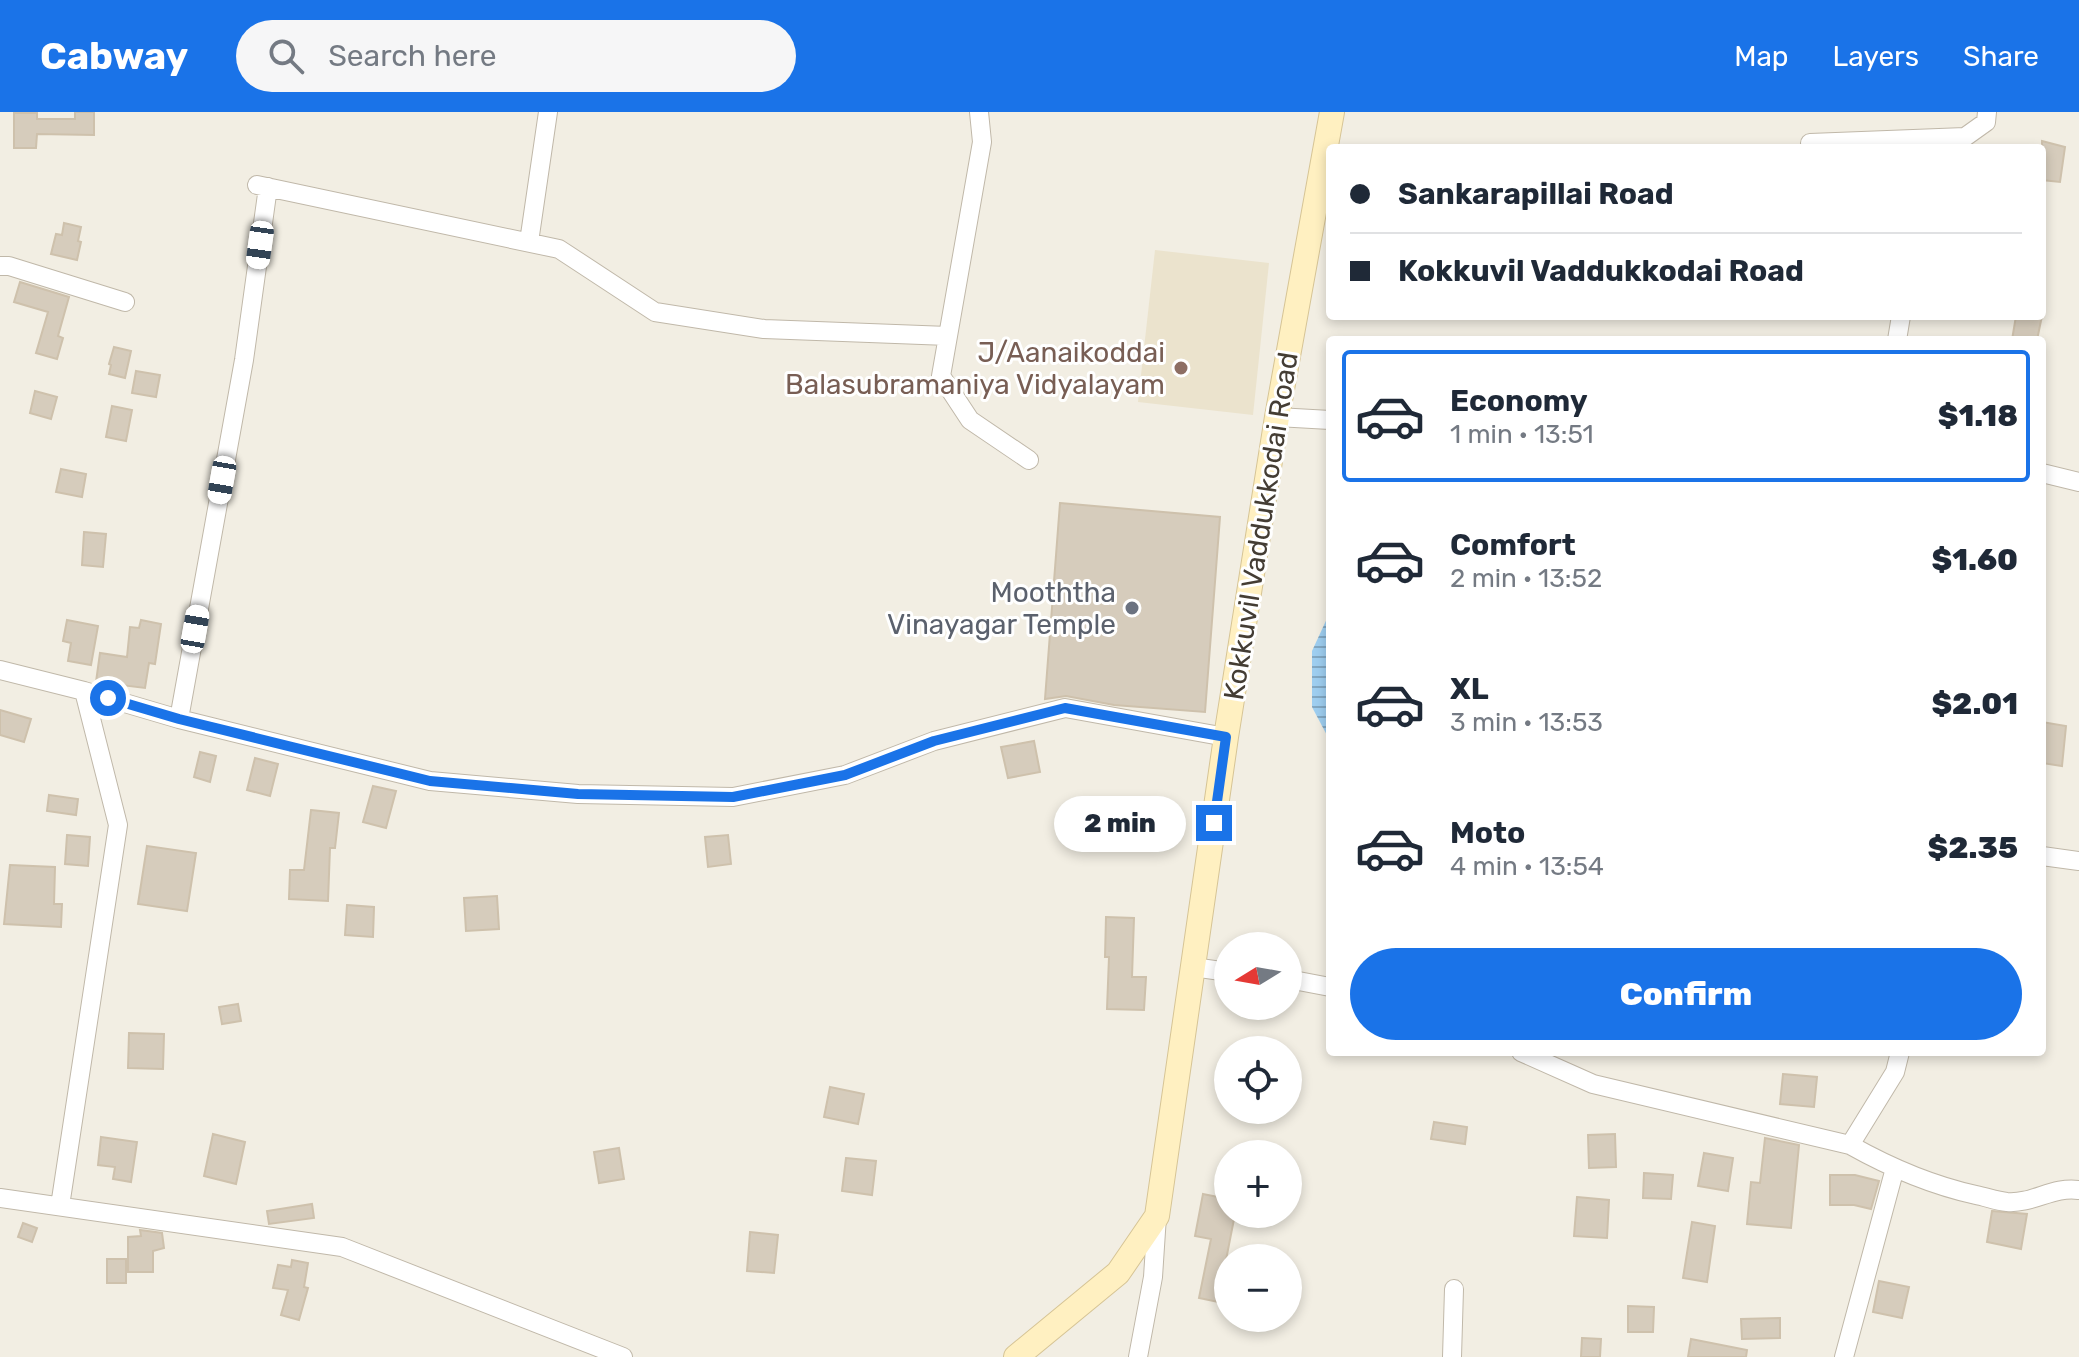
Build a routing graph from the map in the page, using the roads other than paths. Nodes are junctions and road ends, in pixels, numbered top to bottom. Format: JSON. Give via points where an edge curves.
{"nodes":[{"id":1,"x":548,"y":112,"type":"edge"},
{"id":2,"x":979,"y":112,"type":"edge"},
{"id":3,"x":1332,"y":112,"type":"edge"},
{"id":4,"x":1987,"y":112,"type":"edge"},
{"id":5,"x":1810,"y":143,"type":"dead end"},
{"id":6,"x":1326,"y":144,"type":"edge"},
{"id":7,"x":1930,"y":144,"type":"edge"},
{"id":8,"x":1326,"y":145,"type":"edge"},
{"id":9,"x":529,"y":242,"type":"junction"},
{"id":10,"x":0,"y":266,"type":"edge"},
{"id":11,"x":125,"y":302,"type":"dead end"},
{"id":12,"x":948,"y":336,"type":"junction"},
{"id":13,"x":1277,"y":417,"type":"junction"},
{"id":14,"x":1326,"y":420,"type":"edge"},
{"id":15,"x":1029,"y":460,"type":"dead end"},
{"id":16,"x":2046,"y":474,"type":"edge"},
{"id":17,"x":2079,"y":482,"type":"edge"},
{"id":18,"x":0,"y":670,"type":"edge"},
{"id":19,"x":84,"y":691,"type":"junction"},
{"id":20,"x":179,"y":719,"type":"junction"},
{"id":21,"x":1226,"y":737,"type":"junction"},
{"id":22,"x":2046,"y":857,"type":"edge"},
{"id":23,"x":2079,"y":861,"type":"edge"},
{"id":24,"x":1193,"y":967,"type":"junction"},
{"id":25,"x":1214,"y":970,"type":"edge"},
{"id":26,"x":1302,"y":982,"type":"edge"},
{"id":27,"x":1326,"y":986,"type":"edge"},
{"id":28,"x":1530,"y":1056,"type":"edge"},
{"id":29,"x":1899,"y":1056,"type":"edge"},
{"id":30,"x":1850,"y":1145,"type":"junction"},
{"id":31,"x":1895,"y":1168,"type":"junction"},
{"id":32,"x":2079,"y":1190,"type":"edge"},
{"id":33,"x":0,"y":1198,"type":"edge"},
{"id":34,"x":60,"y":1206,"type":"junction"},
{"id":35,"x":1157,"y":1216,"type":"junction"},
{"id":36,"x":1454,"y":1289,"type":"dead end"},
{"id":37,"x":623,"y":1357,"type":"edge"},
{"id":38,"x":1016,"y":1357,"type":"edge"},
{"id":39,"x":1138,"y":1357,"type":"edge"},
{"id":40,"x":1452,"y":1357,"type":"edge"},
{"id":41,"x":1844,"y":1357,"type":"edge"}],
"edges":[{"from":1,"to":9,"type":"street"},
{"from":2,"to":12,"type":"street","via":[[982,142]]},
{"from":3,"to":6,"type":"main road","name":"Kokkuvil Vaddukkodai Road"},
{"from":4,"to":7,"type":"street","via":[[1986,122],[1965,137]]},
{"from":5,"to":7,"type":"street"},
{"from":8,"to":13,"type":"main road","name":"Kokkuvil Vaddukkodai Road"},
{"from":9,"to":12,"type":"street","via":[[559,249],[655,312],[764,329]]},
{"from":9,"to":20,"type":"street","via":[[263,186],[244,360]]},
{"from":10,"to":11,"type":"street"},
{"from":12,"to":15,"type":"street","via":[[941,376],[970,420]]},
{"from":13,"to":14,"type":"street"},
{"from":13,"to":21,"type":"main road","name":"Kokkuvil Vaddukkodai Road"},
{"from":16,"to":17,"type":"street"},
{"from":18,"to":19,"type":"street"},
{"from":19,"to":20,"type":"street"},
{"from":19,"to":34,"type":"street","via":[[118,825]]},
{"from":20,"to":21,"type":"street","via":[[430,781],[578,794],[718,797],[845,775],[934,741],[1065,708]]},
{"from":21,"to":24,"type":"main road","name":"Kokkuvil Vaddukkodai Road"},
{"from":22,"to":23,"type":"street"},
{"from":24,"to":25,"type":"street"},
{"from":24,"to":35,"type":"main road","name":"Kokkuvil Vaddukkodai Road"},
{"from":26,"to":27,"type":"street"},
{"from":28,"to":30,"type":"street","via":[[1593,1084]]},
{"from":29,"to":30,"type":"street","via":[[1895,1072]]},
{"from":30,"to":31,"type":"street"},
{"from":31,"to":32,"type":"street","via":[[1937,1186],[2006,1202]]},
{"from":31,"to":41,"type":"street"},
{"from":33,"to":34,"type":"street"},
{"from":34,"to":37,"type":"street","via":[[342,1247]]},
{"from":35,"to":38,"type":"main road","name":"Kokkuvil Vaddukkodai Road","via":[[1118,1273]]},
{"from":35,"to":39,"type":"street","via":[[1153,1277]]},
{"from":36,"to":40,"type":"street"}]}
